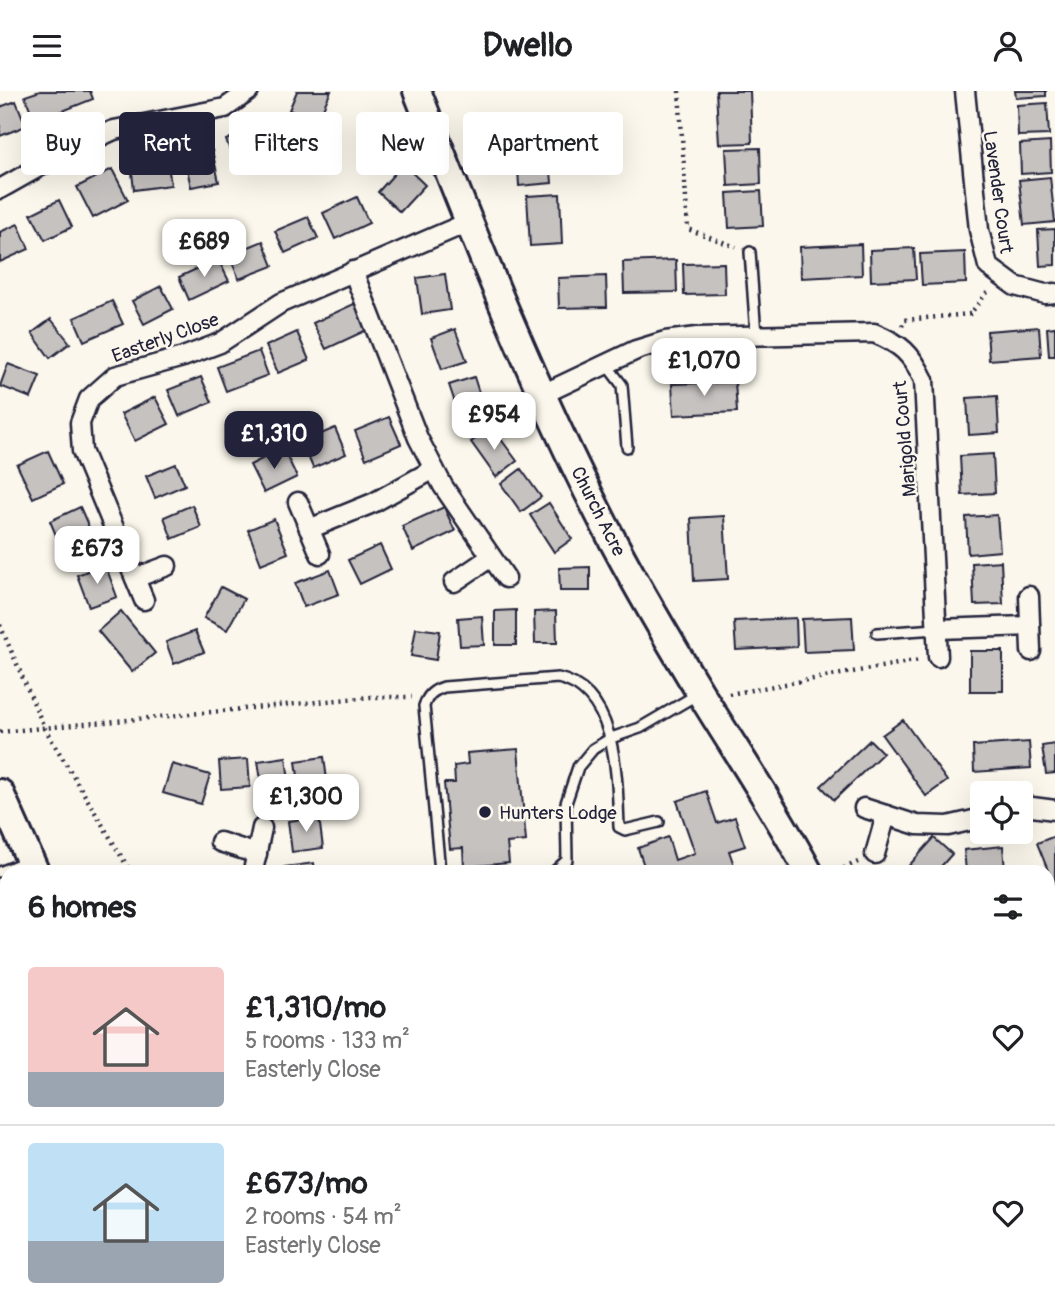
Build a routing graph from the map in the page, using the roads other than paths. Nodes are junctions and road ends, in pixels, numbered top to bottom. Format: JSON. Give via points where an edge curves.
{"nodes":[{"id":1,"x":249,"y":91,"type":"edge"},
{"id":2,"x":417,"y":91,"type":"edge"},
{"id":3,"x":965,"y":91,"type":"edge"},
{"id":4,"x":0,"y":189,"type":"edge"},
{"id":5,"x":469,"y":222,"type":"junction"},
{"id":6,"x":750,"y":252,"type":"road end"},
{"id":7,"x":354,"y":271,"type":"junction"},
{"id":8,"x":1055,"y":293,"type":"edge"},
{"id":9,"x":756,"y":335,"type":"junction"},
{"id":10,"x":606,"y":365,"type":"junction"},
{"id":11,"x":541,"y":395,"type":"junction"},
{"id":12,"x":627,"y":447,"type":"dead end"},
{"id":13,"x":434,"y":469,"type":"junction"},
{"id":14,"x":298,"y":502,"type":"dead end"},
{"id":15,"x":309,"y":529,"type":"junction"},
{"id":16,"x":320,"y":554,"type":"dead end"},
{"id":17,"x":491,"y":557,"type":"junction"},
{"id":18,"x":167,"y":566,"type":"dead end"},
{"id":19,"x":135,"y":578,"type":"junction"},
{"id":20,"x":506,"y":578,"type":"dead end"},
{"id":21,"x":454,"y":582,"type":"dead end"},
{"id":22,"x":1029,"y":596,"type":"dead end"},
{"id":23,"x":145,"y":600,"type":"dead end"},
{"id":24,"x":1030,"y":626,"type":"junction"},
{"id":25,"x":937,"y":629,"type":"junction"},
{"id":26,"x":877,"y":633,"type":"dead end"},
{"id":27,"x":1031,"y":651,"type":"dead end"},
{"id":28,"x":938,"y":657,"type":"road end"},
{"id":29,"x":702,"y":696,"type":"junction"},
{"id":30,"x":611,"y":738,"type":"junction"},
{"id":31,"x":0,"y":793,"type":"edge"},
{"id":32,"x":1033,"y":807,"type":"edge"},
{"id":33,"x":864,"y":808,"type":"dead end"},
{"id":34,"x":1055,"y":810,"type":"edge"},
{"id":35,"x":886,"y":815,"type":"junction"},
{"id":36,"x":970,"y":820,"type":"edge"},
{"id":37,"x":659,"y":822,"type":"dead end"},
{"id":38,"x":262,"y":828,"type":"dead end"},
{"id":39,"x":220,"y":842,"type":"dead end"},
{"id":40,"x":875,"y":854,"type":"dead end"},
{"id":41,"x":255,"y":863,"type":"edge"},
{"id":42,"x":33,"y":865,"type":"edge"},
{"id":43,"x":439,"y":865,"type":"edge"},
{"id":44,"x":562,"y":865,"type":"edge"},
{"id":45,"x":805,"y":865,"type":"edge"}],
"edges":[{"from":1,"to":4,"type":"street","via":[[225,108],[114,129]]},
{"from":2,"to":5,"type":"street","name":"Church Acre"},
{"from":3,"to":8,"type":"street","name":"Lavender Court","via":[[979,230],[988,266],[1015,286],[1045,295]]},
{"from":5,"to":7,"type":"street","name":"Easterly Close"},
{"from":5,"to":11,"type":"street","name":"Church Acre"},
{"from":6,"to":9,"type":"lane"},
{"from":7,"to":13,"type":"street"},
{"from":7,"to":19,"type":"street","name":"Easterly Close","via":[[281,303],[220,343],[115,376],[89,400],[80,423],[82,451]]},
{"from":9,"to":10,"type":"street","via":[[665,341]]},
{"from":9,"to":25,"type":"street","name":"Marigold Court","via":[[874,333],[894,341],[913,358],[924,380]]},
{"from":10,"to":11,"type":"street"},
{"from":10,"to":12,"type":"lane","via":[[622,385]]},
{"from":11,"to":29,"type":"street","name":"Church Acre","via":[[614,544]]},
{"from":13,"to":15,"type":"street","via":[[373,503]]},
{"from":13,"to":17,"type":"street"},
{"from":14,"to":15,"type":"street"},
{"from":15,"to":16,"type":"street"},
{"from":17,"to":20,"type":"street"},
{"from":17,"to":21,"type":"street"},
{"from":18,"to":19,"type":"street"},
{"from":19,"to":23,"type":"street","name":"Easterly Close"},
{"from":22,"to":24,"type":"street"},
{"from":24,"to":25,"type":"street"},
{"from":24,"to":27,"type":"street"},
{"from":25,"to":26,"type":"lane"},
{"from":25,"to":28,"type":"street","name":"Marigold Court"},
{"from":29,"to":30,"type":"lane"},
{"from":29,"to":45,"type":"street","name":"Church Acre"},
{"from":30,"to":37,"type":"lane","via":[[619,827],[625,830]]},
{"from":30,"to":43,"type":"lane","via":[[603,716],[572,681],[558,678],[434,690],[424,706]]},
{"from":30,"to":44,"type":"lane","via":[[593,749],[578,767],[566,803],[567,860]]},
{"from":31,"to":42,"type":"street"},
{"from":32,"to":34,"type":"street"},
{"from":33,"to":35,"type":"street"},
{"from":35,"to":36,"type":"street","via":[[917,825]]},
{"from":35,"to":40,"type":"street"},
{"from":38,"to":41,"type":"street"},
{"from":39,"to":41,"type":"street"}]}
